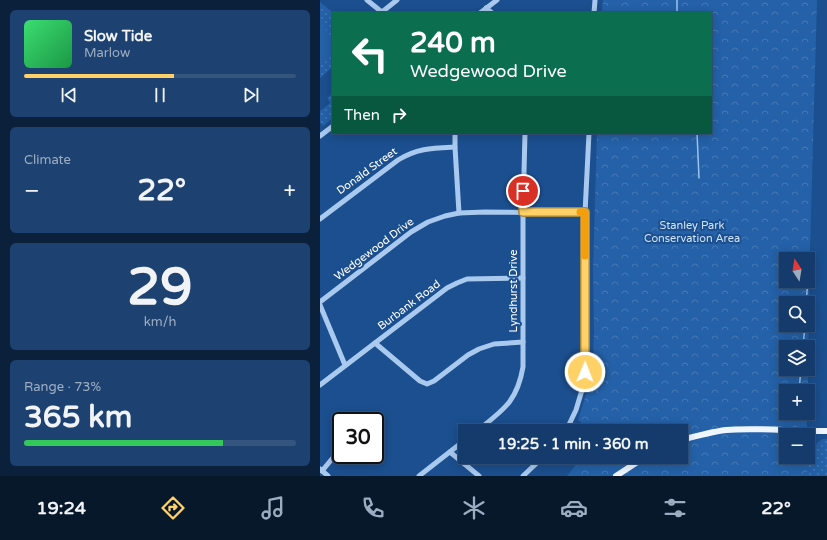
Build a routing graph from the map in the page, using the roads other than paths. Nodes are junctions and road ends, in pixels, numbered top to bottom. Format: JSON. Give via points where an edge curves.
{"nodes":[{"id":1,"x":367,"y":0,"type":"edge"},
{"id":2,"x":397,"y":0,"type":"edge"},
{"id":3,"x":497,"y":0,"type":"edge"},
{"id":4,"x":595,"y":0,"type":"edge"},
{"id":5,"x":486,"y":8,"type":"junction"},
{"id":6,"x":381,"y":12,"type":"edge"},
{"id":7,"x":383,"y":12,"type":"edge"},
{"id":8,"x":481,"y":12,"type":"edge"},
{"id":9,"x":491,"y":12,"type":"edge"},
{"id":10,"x":594,"y":12,"type":"edge"},
{"id":11,"x":332,"y":127,"type":"edge"},
{"id":12,"x":455,"y":134,"type":"edge"},
{"id":13,"x":525,"y":134,"type":"edge"},
{"id":14,"x":589,"y":134,"type":"edge"},
{"id":15,"x":320,"y":136,"type":"edge"},
{"id":16,"x":455,"y":147,"type":"junction"},
{"id":17,"x":523,"y":212,"type":"junction"},
{"id":18,"x":585,"y":212,"type":"junction"},
{"id":19,"x":459,"y":213,"type":"junction"},
{"id":20,"x":320,"y":219,"type":"edge"},
{"id":21,"x":522,"y":278,"type":"junction"},
{"id":22,"x":320,"y":302,"type":"edge"},
{"id":23,"x":320,"y":306,"type":"edge"},
{"id":24,"x":523,"y":342,"type":"junction"},
{"id":25,"x":375,"y":343,"type":"junction"},
{"id":26,"x":345,"y":365,"type":"junction"},
{"id":27,"x":320,"y":385,"type":"edge"},
{"id":28,"x":486,"y":424,"type":"edge"},
{"id":29,"x":569,"y":424,"type":"edge"},
{"id":30,"x":827,"y":431,"type":"edge"},
{"id":31,"x":688,"y":438,"type":"edge"},
{"id":32,"x":458,"y":446,"type":"edge"},
{"id":33,"x":450,"y":452,"type":"junction"},
{"id":34,"x":332,"y":458,"type":"edge"},
{"id":35,"x":536,"y":464,"type":"edge"},
{"id":36,"x":634,"y":464,"type":"edge"},
{"id":37,"x":321,"y":470,"type":"edge"},
{"id":38,"x":328,"y":476,"type":"edge"},
{"id":39,"x":419,"y":476,"type":"edge"},
{"id":40,"x":479,"y":476,"type":"edge"},
{"id":41,"x":523,"y":476,"type":"edge"},
{"id":42,"x":616,"y":476,"type":"edge"}],
"edges":[{"from":1,"to":6,"type":"street"},
{"from":2,"to":7,"type":"street"},
{"from":3,"to":5,"type":"street"},
{"from":4,"to":10,"type":"street"},
{"from":5,"to":8,"type":"street"},
{"from":5,"to":9,"type":"street"},
{"from":11,"to":15,"type":"street"},
{"from":12,"to":16,"type":"street"},
{"from":13,"to":17,"type":"street","name":"Lyndhurst Drive"},
{"from":14,"to":18,"type":"street"},
{"from":16,"to":19,"type":"street"},
{"from":16,"to":20,"type":"street","name":"Donald Street","via":[[423,149],[404,156]]},
{"from":17,"to":18,"type":"street","name":"Wedgewood Drive"},
{"from":17,"to":19,"type":"street","name":"Wedgewood Drive"},
{"from":17,"to":21,"type":"street","name":"Lyndhurst Drive"},
{"from":18,"to":29,"type":"street","via":[[585,372],[576,410]]},
{"from":19,"to":22,"type":"street","name":"Wedgewood Drive","via":[[428,222],[412,232]]},
{"from":21,"to":24,"type":"street","name":"Lyndhurst Drive"},
{"from":21,"to":25,"type":"street","name":"Burbank Road","via":[[467,279],[457,283]]},
{"from":23,"to":26,"type":"street"},
{"from":24,"to":25,"type":"street","via":[[494,344],[479,349],[427,384]]},
{"from":24,"to":28,"type":"street","name":"Lyndhurst Drive","via":[[523,367],[514,397]]},
{"from":25,"to":26,"type":"street","name":"Burbank Road"},
{"from":26,"to":27,"type":"street","name":"Burbank Road"},
{"from":30,"to":31,"type":"main road","via":[[726,430]]},
{"from":32,"to":33,"type":"street"},
{"from":33,"to":39,"type":"street"},
{"from":33,"to":40,"type":"street"},
{"from":34,"to":37,"type":"street"},
{"from":35,"to":41,"type":"street"},
{"from":36,"to":42,"type":"main road"},
{"from":37,"to":38,"type":"street"}]}
